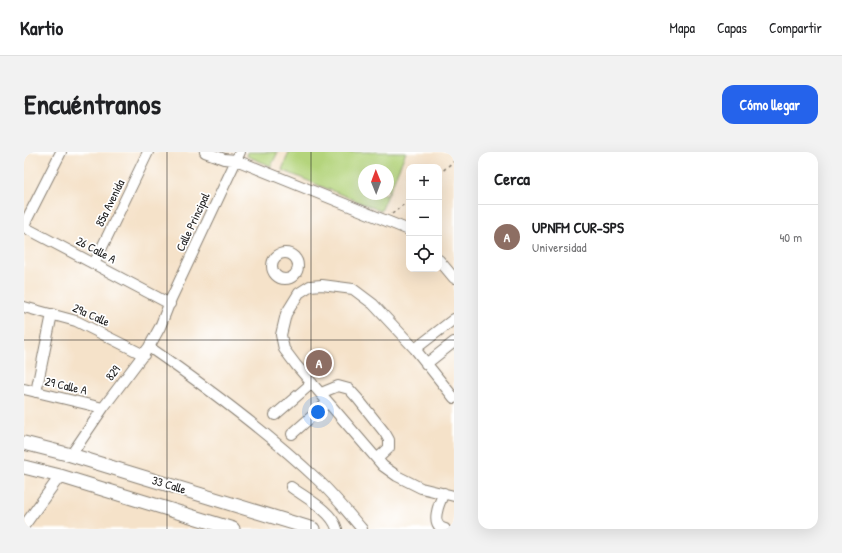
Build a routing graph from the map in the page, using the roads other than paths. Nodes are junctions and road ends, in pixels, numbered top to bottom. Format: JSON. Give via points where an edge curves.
{"nodes":[{"id":1,"x":61,"y":152,"type":"edge"},
{"id":2,"x":148,"y":152,"type":"edge"},
{"id":3,"x":205,"y":152,"type":"edge"},
{"id":4,"x":236,"y":155,"type":"edge"},
{"id":5,"x":24,"y":226,"type":"edge"},
{"id":6,"x":406,"y":229,"type":"edge"},
{"id":7,"x":94,"y":264,"type":"junction"},
{"id":8,"x":442,"y":264,"type":"edge"},
{"id":9,"x":294,"y":276,"type":"dead end"},
{"id":10,"x":454,"y":278,"type":"edge"},
{"id":11,"x":303,"y":290,"type":"junction"},
{"id":12,"x":170,"y":304,"type":"junction"},
{"id":13,"x":24,"y":307,"type":"edge"},
{"id":14,"x":52,"y":314,"type":"junction"},
{"id":15,"x":454,"y":319,"type":"edge"},
{"id":16,"x":454,"y":342,"type":"edge"},
{"id":17,"x":415,"y":349,"type":"junction"},
{"id":18,"x":146,"y":351,"type":"junction"},
{"id":19,"x":426,"y":364,"type":"junction"},
{"id":20,"x":312,"y":383,"type":"junction"},
{"id":21,"x":24,"y":389,"type":"edge"},
{"id":22,"x":36,"y":392,"type":"junction"},
{"id":23,"x":321,"y":393,"type":"junction"},
{"id":24,"x":454,"y":398,"type":"edge"},
{"id":25,"x":328,"y":402,"type":"junction"},
{"id":26,"x":103,"y":408,"type":"junction"},
{"id":27,"x":275,"y":415,"type":"dead end"},
{"id":28,"x":292,"y":434,"type":"dead end"},
{"id":29,"x":24,"y":443,"type":"edge"},
{"id":30,"x":71,"y":455,"type":"junction"},
{"id":31,"x":377,"y":459,"type":"junction"},
{"id":32,"x":24,"y":467,"type":"edge"},
{"id":33,"x":60,"y":476,"type":"junction"},
{"id":34,"x":291,"y":487,"type":"dead end"},
{"id":35,"x":444,"y":493,"type":"junction"},
{"id":36,"x":454,"y":496,"type":"edge"},
{"id":37,"x":24,"y":526,"type":"edge"},
{"id":38,"x":233,"y":529,"type":"edge"},
{"id":39,"x":313,"y":529,"type":"edge"},
{"id":40,"x":337,"y":529,"type":"edge"},
{"id":41,"x":362,"y":529,"type":"edge"},
{"id":42,"x":445,"y":529,"type":"edge"}],
"edges":[{"from":1,"to":5,"type":"street"},
{"from":2,"to":7,"type":"street","name":"85a Avenida"},
{"from":3,"to":4,"type":"street","via":[[224,159]]},
{"from":4,"to":6,"type":"street"},
{"from":4,"to":12,"type":"street","name":"Calle Principal"},
{"from":5,"to":7,"type":"street","name":"26 Calle A"},
{"from":7,"to":12,"type":"street","name":"26 Calle A"},
{"from":8,"to":10,"type":"street"},
{"from":9,"to":11,"type":"street"},
{"from":11,"to":17,"type":"street","via":[[310,286],[322,285],[353,288],[373,304]]},
{"from":11,"to":20,"type":"street","via":[[286,314],[280,335],[284,348]]},
{"from":12,"to":18,"type":"street","name":"829"},
{"from":13,"to":14,"type":"street","name":"29a Calle"},
{"from":14,"to":18,"type":"street","name":"29a Calle","via":[[76,321]]},
{"from":14,"to":22,"type":"street"},
{"from":15,"to":17,"type":"street"},
{"from":16,"to":19,"type":"street"},
{"from":17,"to":19,"type":"street"},
{"from":18,"to":26,"type":"street","name":"829"},
{"from":18,"to":41,"type":"street","name":"29a Calle","via":[[205,386],[269,438],[320,482]]},
{"from":19,"to":24,"type":"street"},
{"from":20,"to":23,"type":"street"},
{"from":20,"to":27,"type":"street"},
{"from":21,"to":22,"type":"street","name":"29 Calle A"},
{"from":22,"to":26,"type":"street","name":"29 Calle A"},
{"from":23,"to":25,"type":"street"},
{"from":23,"to":31,"type":"street","via":[[338,386],[349,390],[358,399],[389,440],[389,448]]},
{"from":25,"to":28,"type":"street"},
{"from":25,"to":31,"type":"street"},
{"from":26,"to":30,"type":"street","name":"829"},
{"from":29,"to":30,"type":"main road","name":"33 Calle"},
{"from":30,"to":39,"type":"main road","name":"33 Calle"},
{"from":31,"to":35,"type":"street","via":[[397,476],[421,488]]},
{"from":32,"to":33,"type":"main road","name":"33 Calle"},
{"from":33,"to":37,"type":"street"},
{"from":33,"to":38,"type":"main road","name":"33 Calle"},
{"from":34,"to":40,"type":"street","via":[[326,512],[335,522]]},
{"from":35,"to":36,"type":"street"},
{"from":35,"to":42,"type":"street","via":[[436,514],[437,523]]}]}
